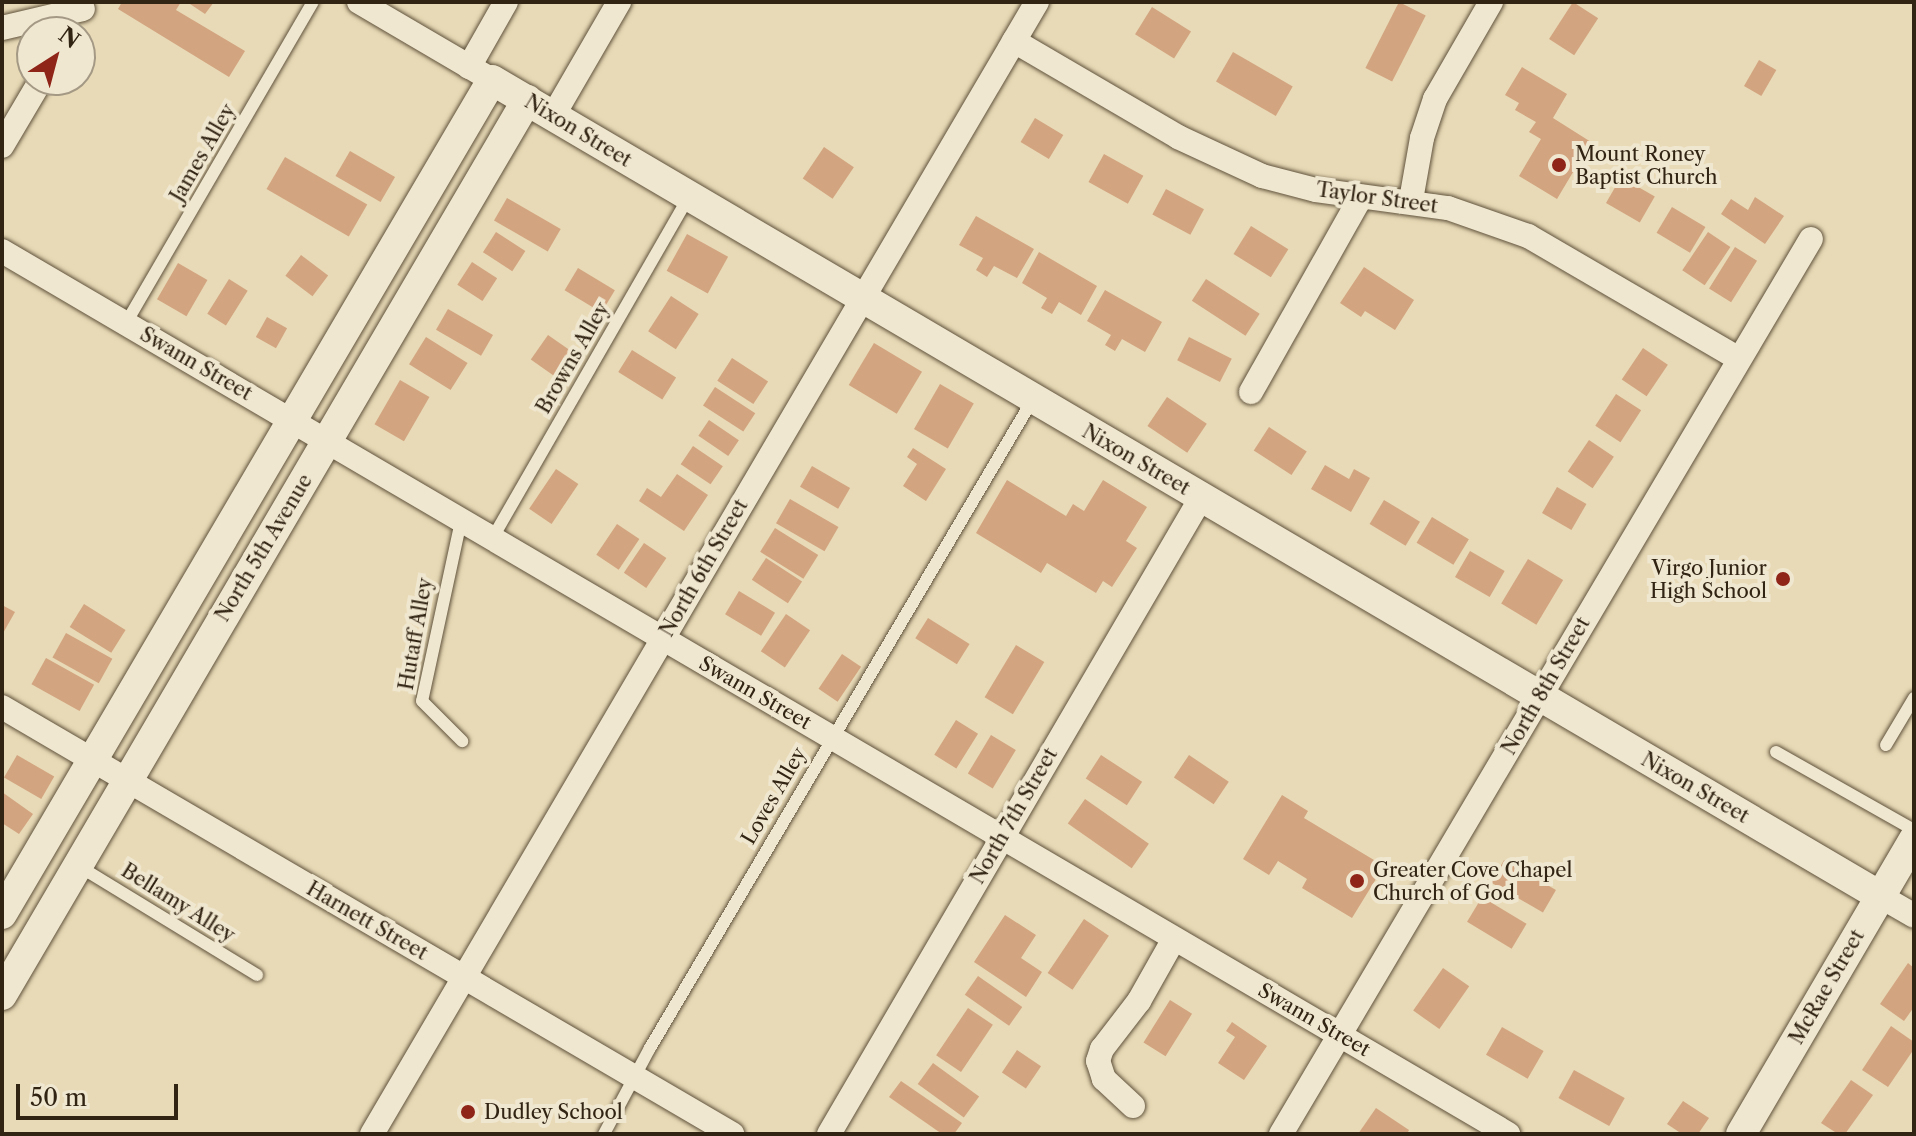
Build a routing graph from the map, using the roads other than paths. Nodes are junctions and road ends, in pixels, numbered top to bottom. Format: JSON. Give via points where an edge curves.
{"nodes":[{"id":1,"x":313,"y":2,"type":"edge"},
{"id":2,"x":359,"y":2,"type":"edge"},
{"id":3,"x":506,"y":2,"type":"edge"},
{"id":4,"x":619,"y":2,"type":"edge"},
{"id":5,"x":1037,"y":2,"type":"edge"},
{"id":6,"x":1491,"y":2,"type":"edge"},
{"id":7,"x":85,"y":5,"type":"edge"},
{"id":8,"x":2,"y":28,"type":"edge"},
{"id":9,"x":1014,"y":41,"type":"junction"},
{"id":10,"x":480,"y":73,"type":"junction"},
{"id":11,"x":32,"y":96,"type":"edge"},
{"id":12,"x":527,"y":100,"type":"junction"},
{"id":13,"x":553,"y":116,"type":"junction"},
{"id":14,"x":2,"y":146,"type":"edge"},
{"id":15,"x":689,"y":197,"type":"junction"},
{"id":16,"x":1361,"y":197,"type":"junction"},
{"id":17,"x":1411,"y":200,"type":"junction"},
{"id":18,"x":1811,"y":239,"type":"dead end"},
{"id":19,"x":2,"y":251,"type":"edge"},
{"id":20,"x":863,"y":299,"type":"junction"},
{"id":21,"x":126,"y":323,"type":"junction"},
{"id":22,"x":1739,"y":359,"type":"junction"},
{"id":23,"x":1251,"y":392,"type":"dead end"},
{"id":24,"x":1033,"y":399,"type":"junction"},
{"id":25,"x":291,"y":420,"type":"junction"},
{"id":26,"x":327,"y":442,"type":"junction"},
{"id":27,"x":1201,"y":498,"type":"junction"},
{"id":28,"x":461,"y":521,"type":"junction"},
{"id":29,"x":492,"y":539,"type":"junction"},
{"id":30,"x":663,"y":639,"type":"junction"},
{"id":31,"x":1540,"y":697,"type":"junction"},
{"id":32,"x":1914,"y":698,"type":"edge"},
{"id":33,"x":2,"y":707,"type":"edge"},
{"id":34,"x":832,"y":738,"type":"junction"},
{"id":35,"x":462,"y":741,"type":"dead end"},
{"id":36,"x":1886,"y":745,"type":"dead end"},
{"id":37,"x":1776,"y":752,"type":"dead end"},
{"id":38,"x":93,"y":760,"type":"junction"},
{"id":39,"x":127,"y":780,"type":"junction"},
{"id":40,"x":1914,"y":830,"type":"edge"},
{"id":41,"x":1001,"y":837,"type":"junction"},
{"id":42,"x":1914,"y":839,"type":"edge"},
{"id":43,"x":77,"y":865,"type":"junction"},
{"id":44,"x":1880,"y":896,"type":"junction"},
{"id":45,"x":6,"y":899,"type":"edge"},
{"id":46,"x":1914,"y":916,"type":"edge"},
{"id":47,"x":1174,"y":939,"type":"junction"},
{"id":48,"x":257,"y":975,"type":"dead end"},
{"id":49,"x":464,"y":978,"type":"junction"},
{"id":50,"x":2,"y":995,"type":"edge"},
{"id":51,"x":1341,"y":1035,"type":"junction"},
{"id":52,"x":634,"y":1077,"type":"junction"},
{"id":53,"x":1133,"y":1106,"type":"dead end"},
{"id":54,"x":372,"y":1134,"type":"edge"},
{"id":55,"x":604,"y":1134,"type":"edge"},
{"id":56,"x":732,"y":1134,"type":"edge"},
{"id":57,"x":829,"y":1134,"type":"edge"},
{"id":58,"x":1281,"y":1134,"type":"edge"},
{"id":59,"x":1508,"y":1134,"type":"edge"},
{"id":60,"x":1741,"y":1134,"type":"edge"}],
"edges":[{"from":1,"to":21,"type":"lane","name":"James Alley"},
{"from":2,"to":10,"type":"street","name":"Nixon Street"},
{"from":3,"to":10,"type":"street"},
{"from":4,"to":13,"type":"street"},
{"from":5,"to":9,"type":"street","name":"North 6th Street"},
{"from":6,"to":17,"type":"street","via":[[1435,99]]},
{"from":7,"to":8,"type":"street"},
{"from":9,"to":16,"type":"street","name":"Taylor Street","via":[[1213,156],[1282,183]]},
{"from":9,"to":20,"type":"street","name":"North 6th Street"},
{"from":10,"to":12,"type":"street","name":"Nixon Street"},
{"from":10,"to":25,"type":"street","name":"North 5th Avenue"},
{"from":11,"to":14,"type":"street"},
{"from":12,"to":13,"type":"street","name":"Nixon Street"},
{"from":12,"to":26,"type":"street","name":"North 5th Avenue"},
{"from":13,"to":15,"type":"street","name":"Nixon Street"},
{"from":15,"to":20,"type":"street","name":"Nixon Street"},
{"from":15,"to":29,"type":"lane","name":"Browns Alley"},
{"from":16,"to":17,"type":"street","name":"Taylor Street"},
{"from":16,"to":23,"type":"street"},
{"from":17,"to":22,"type":"street","name":"Taylor Street","via":[[1528,236]]},
{"from":18,"to":22,"type":"street","name":"North 8th Street"},
{"from":19,"to":21,"type":"street","name":"Swann Street"},
{"from":20,"to":24,"type":"street","name":"Nixon Street"},
{"from":20,"to":30,"type":"street","name":"North 6th Street"},
{"from":21,"to":25,"type":"street","name":"Swann Street"},
{"from":22,"to":31,"type":"street","name":"North 8th Street"},
{"from":24,"to":27,"type":"street","name":"Nixon Street"},
{"from":24,"to":34,"type":"lane","name":"Loves Alley"},
{"from":25,"to":26,"type":"street","name":"Swann Street"},
{"from":25,"to":38,"type":"street","name":"North 5th Avenue"},
{"from":26,"to":28,"type":"street","name":"Swann Street"},
{"from":26,"to":39,"type":"street","name":"North 5th Avenue"},
{"from":27,"to":31,"type":"street","name":"Nixon Street"},
{"from":27,"to":41,"type":"street","name":"North 7th Street"},
{"from":28,"to":29,"type":"street","name":"Swann Street"},
{"from":28,"to":35,"type":"lane","name":"Hutaff Alley","via":[[422,701]]},
{"from":29,"to":30,"type":"street","name":"Swann Street"},
{"from":30,"to":34,"type":"street","name":"Swann Street"},
{"from":30,"to":49,"type":"street","name":"North 6th Street"},
{"from":31,"to":44,"type":"street","name":"Nixon Street"},
{"from":31,"to":51,"type":"street","name":"North 8th Street"},
{"from":32,"to":36,"type":"lane"},
{"from":33,"to":38,"type":"street","name":"Harnett Street"},
{"from":34,"to":41,"type":"street","name":"Swann Street"},
{"from":34,"to":52,"type":"lane","name":"Loves Alley"},
{"from":37,"to":40,"type":"lane"},
{"from":38,"to":39,"type":"street","name":"Harnett Street"},
{"from":38,"to":45,"type":"street","name":"North 5th Avenue"},
{"from":39,"to":43,"type":"street","name":"North 5th Avenue"},
{"from":39,"to":49,"type":"street","name":"Harnett Street"},
{"from":41,"to":47,"type":"street","name":"Swann Street"},
{"from":41,"to":57,"type":"street","name":"North 7th Street"},
{"from":42,"to":44,"type":"street","name":"McRae Street"},
{"from":43,"to":48,"type":"lane","name":"Bellamy Alley"},
{"from":43,"to":50,"type":"street","name":"North 5th Avenue"},
{"from":44,"to":46,"type":"street","name":"Nixon Street"},
{"from":44,"to":60,"type":"street","name":"McRae Street"},
{"from":47,"to":51,"type":"street","name":"Swann Street"},
{"from":47,"to":53,"type":"street","via":[[1098,1061],[1104,1079]]},
{"from":49,"to":52,"type":"street","name":"Harnett Street"},
{"from":49,"to":54,"type":"street","name":"North 6th Street"},
{"from":51,"to":58,"type":"street","name":"North 8th Street"},
{"from":51,"to":59,"type":"street","name":"Swann Street"},
{"from":52,"to":55,"type":"lane","name":"Loves Alley"},
{"from":52,"to":56,"type":"street","name":"Harnett Street"}]}
